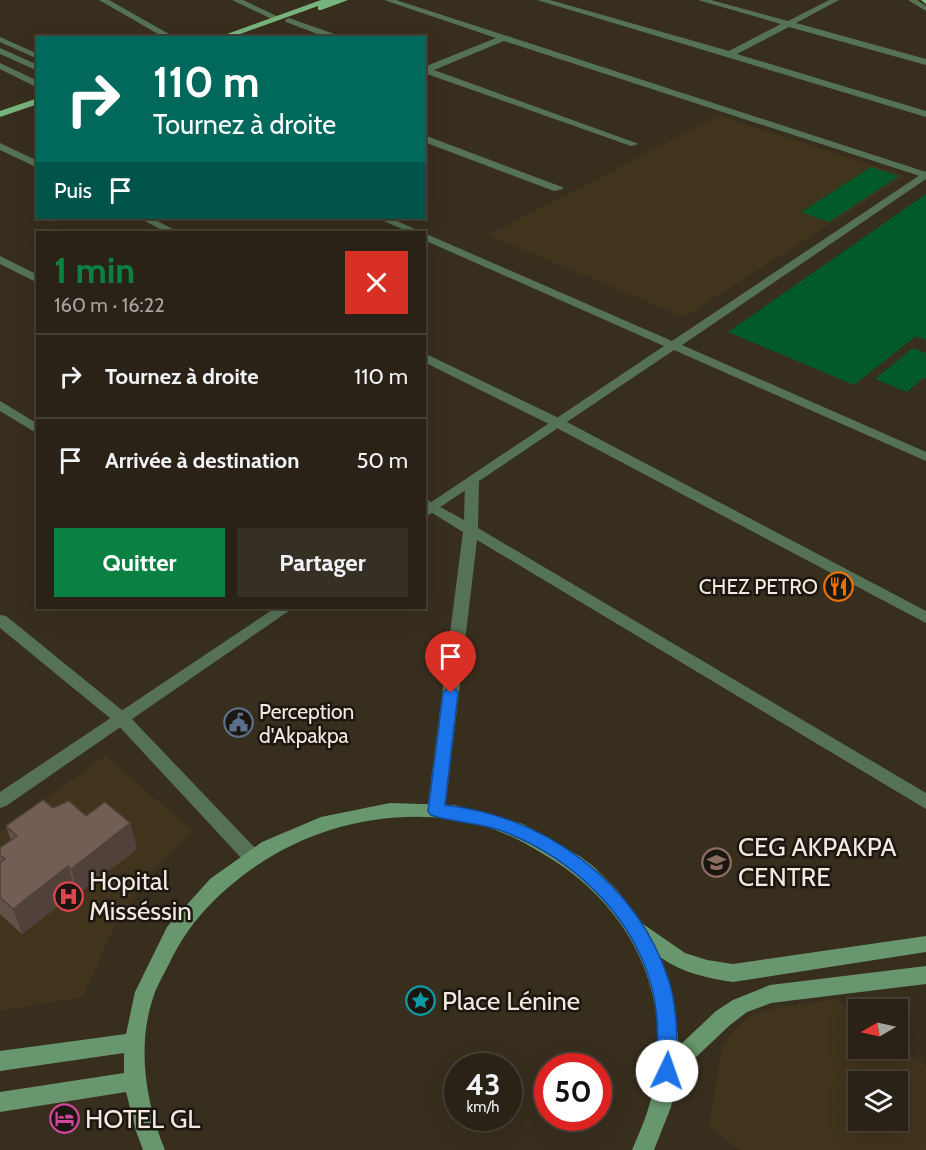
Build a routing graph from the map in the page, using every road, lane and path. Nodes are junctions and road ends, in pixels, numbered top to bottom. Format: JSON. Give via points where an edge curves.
{"nodes":[{"id":1,"x":103,"y":0,"type":"edge"},
{"id":2,"x":236,"y":0,"type":"edge"},
{"id":3,"x":329,"y":0,"type":"edge"},
{"id":4,"x":344,"y":0,"type":"edge"},
{"id":5,"x":388,"y":0,"type":"edge"},
{"id":6,"x":541,"y":0,"type":"edge"},
{"id":7,"x":702,"y":0,"type":"edge"},
{"id":8,"x":835,"y":0,"type":"edge"},
{"id":9,"x":912,"y":0,"type":"edge"},
{"id":10,"x":926,"y":9,"type":"edge"},
{"id":11,"x":277,"y":18,"type":"junction"},
{"id":12,"x":289,"y":20,"type":"junction"},
{"id":13,"x":788,"y":24,"type":"junction"},
{"id":14,"x":168,"y":36,"type":"edge"},
{"id":15,"x":226,"y":36,"type":"edge"},
{"id":16,"x":245,"y":36,"type":"edge"},
{"id":17,"x":332,"y":36,"type":"edge"},
{"id":18,"x":506,"y":37,"type":"junction"},
{"id":19,"x":0,"y":39,"type":"edge"},
{"id":20,"x":0,"y":51,"type":"edge"},
{"id":21,"x":730,"y":54,"type":"junction"},
{"id":22,"x":36,"y":56,"type":"edge"},
{"id":23,"x":926,"y":62,"type":"edge"},
{"id":24,"x":0,"y":66,"type":"edge"},
{"id":25,"x":36,"y":68,"type":"edge"},
{"id":26,"x":426,"y":70,"type":"edge"},
{"id":27,"x":426,"y":70,"type":"edge"},
{"id":28,"x":36,"y":84,"type":"edge"},
{"id":29,"x":36,"y":102,"type":"edge"},
{"id":30,"x":36,"y":111,"type":"edge"},
{"id":31,"x":0,"y":114,"type":"edge"},
{"id":32,"x":926,"y":114,"type":"edge"},
{"id":33,"x":0,"y":123,"type":"edge"},
{"id":34,"x":426,"y":139,"type":"edge"},
{"id":35,"x":634,"y":144,"type":"dead end"},
{"id":36,"x":0,"y":146,"type":"edge"},
{"id":37,"x":36,"y":164,"type":"edge"},
{"id":38,"x":925,"y":175,"type":"edge"},
{"id":39,"x":558,"y":189,"type":"dead end"},
{"id":40,"x":146,"y":219,"type":"edge"},
{"id":41,"x":384,"y":219,"type":"edge"},
{"id":42,"x":172,"y":231,"type":"edge"},
{"id":43,"x":414,"y":231,"type":"edge"},
{"id":44,"x":426,"y":237,"type":"edge"},
{"id":45,"x":0,"y":259,"type":"edge"},
{"id":46,"x":36,"y":279,"type":"edge"},
{"id":47,"x":673,"y":346,"type":"junction"},
{"id":48,"x":426,"y":358,"type":"edge"},
{"id":49,"x":0,"y":405,"type":"edge"},
{"id":50,"x":558,"y":423,"type":"junction"},
{"id":51,"x":36,"y":429,"type":"edge"},
{"id":52,"x":926,"y":457,"type":"edge"},
{"id":53,"x":472,"y":482,"type":"junction"},
{"id":54,"x":428,"y":508,"type":"edge"},
{"id":55,"x":471,"y":529,"type":"junction"},
{"id":56,"x":284,"y":609,"type":"edge"},
{"id":57,"x":926,"y":618,"type":"edge"},
{"id":58,"x":0,"y":620,"type":"edge"},
{"id":59,"x":122,"y":719,"type":"junction"},
{"id":60,"x":0,"y":801,"type":"edge"},
{"id":61,"x":926,"y":802,"type":"edge"},
{"id":62,"x":436,"y":811,"type":"junction"},
{"id":63,"x":250,"y":856,"type":"junction"},
{"id":64,"x":635,"y":928,"type":"junction"},
{"id":65,"x":926,"y":945,"type":"edge"},
{"id":66,"x":926,"y":975,"type":"edge"},
{"id":67,"x":136,"y":1042,"type":"junction"},
{"id":68,"x":0,"y":1061,"type":"edge"},
{"id":69,"x":667,"y":1071,"type":"junction"},
{"id":70,"x":136,"y":1081,"type":"junction"},
{"id":71,"x":0,"y":1102,"type":"edge"},
{"id":72,"x":153,"y":1150,"type":"edge"},
{"id":73,"x":644,"y":1150,"type":"edge"}],
"edges":[{"from":1,"to":14,"type":"street"},
{"from":2,"to":11,"type":"street"},
{"from":3,"to":11,"type":"main road"},
{"from":4,"to":12,"type":"main road"},
{"from":5,"to":18,"type":"street"},
{"from":6,"to":21,"type":"street"},
{"from":7,"to":13,"type":"street"},
{"from":8,"to":13,"type":"street"},
{"from":9,"to":10,"type":"street"},
{"from":11,"to":15,"type":"main road"},
{"from":12,"to":16,"type":"main road"},
{"from":12,"to":17,"type":"street"},
{"from":13,"to":21,"type":"street"},
{"from":13,"to":23,"type":"street"},
{"from":18,"to":26,"type":"street"},
{"from":18,"to":38,"type":"street"},
{"from":19,"to":22,"type":"street"},
{"from":20,"to":25,"type":"street"},
{"from":21,"to":32,"type":"street"},
{"from":24,"to":28,"type":"street"},
{"from":27,"to":35,"type":"street"},
{"from":29,"to":31,"type":"main road"},
{"from":30,"to":33,"type":"main road"},
{"from":34,"to":39,"type":"street"},
{"from":36,"to":37,"type":"street"},
{"from":38,"to":47,"type":"street"},
{"from":40,"to":42,"type":"street"},
{"from":41,"to":43,"type":"street"},
{"from":44,"to":47,"type":"street"},
{"from":45,"to":46,"type":"street"},
{"from":47,"to":50,"type":"street"},
{"from":47,"to":52,"type":"street"},
{"from":48,"to":50,"type":"street"},
{"from":49,"to":51,"type":"street"},
{"from":50,"to":53,"type":"street"},
{"from":50,"to":57,"type":"street"},
{"from":53,"to":54,"type":"street"},
{"from":53,"to":55,"type":"street"},
{"from":54,"to":55,"type":"street"},
{"from":55,"to":61,"type":"street"},
{"from":55,"to":62,"type":"street"},
{"from":56,"to":59,"type":"street"},
{"from":58,"to":59,"type":"street"},
{"from":59,"to":60,"type":"street"},
{"from":59,"to":63,"type":"street"},
{"from":62,"to":63,"type":"main road","via":[[404,809],[340,818],[309,827]]},
{"from":62,"to":64,"type":"main road","via":[[504,825],[547,844],[602,886]]},
{"from":63,"to":67,"type":"main road","via":[[214,884],[171,937],[146,989]]},
{"from":64,"to":65,"type":"main road","via":[[679,960],[733,973]]},
{"from":64,"to":69,"type":"main road","via":[[653,963],[664,1000]]},
{"from":66,"to":69,"type":"main road","via":[[771,994],[740,1006],[723,1018]]},
{"from":67,"to":68,"type":"main road"},
{"from":67,"to":70,"type":"main road"},
{"from":69,"to":73,"type":"main road","via":[[657,1117]]},
{"from":70,"to":71,"type":"main road"},
{"from":70,"to":72,"type":"main road"}]}
